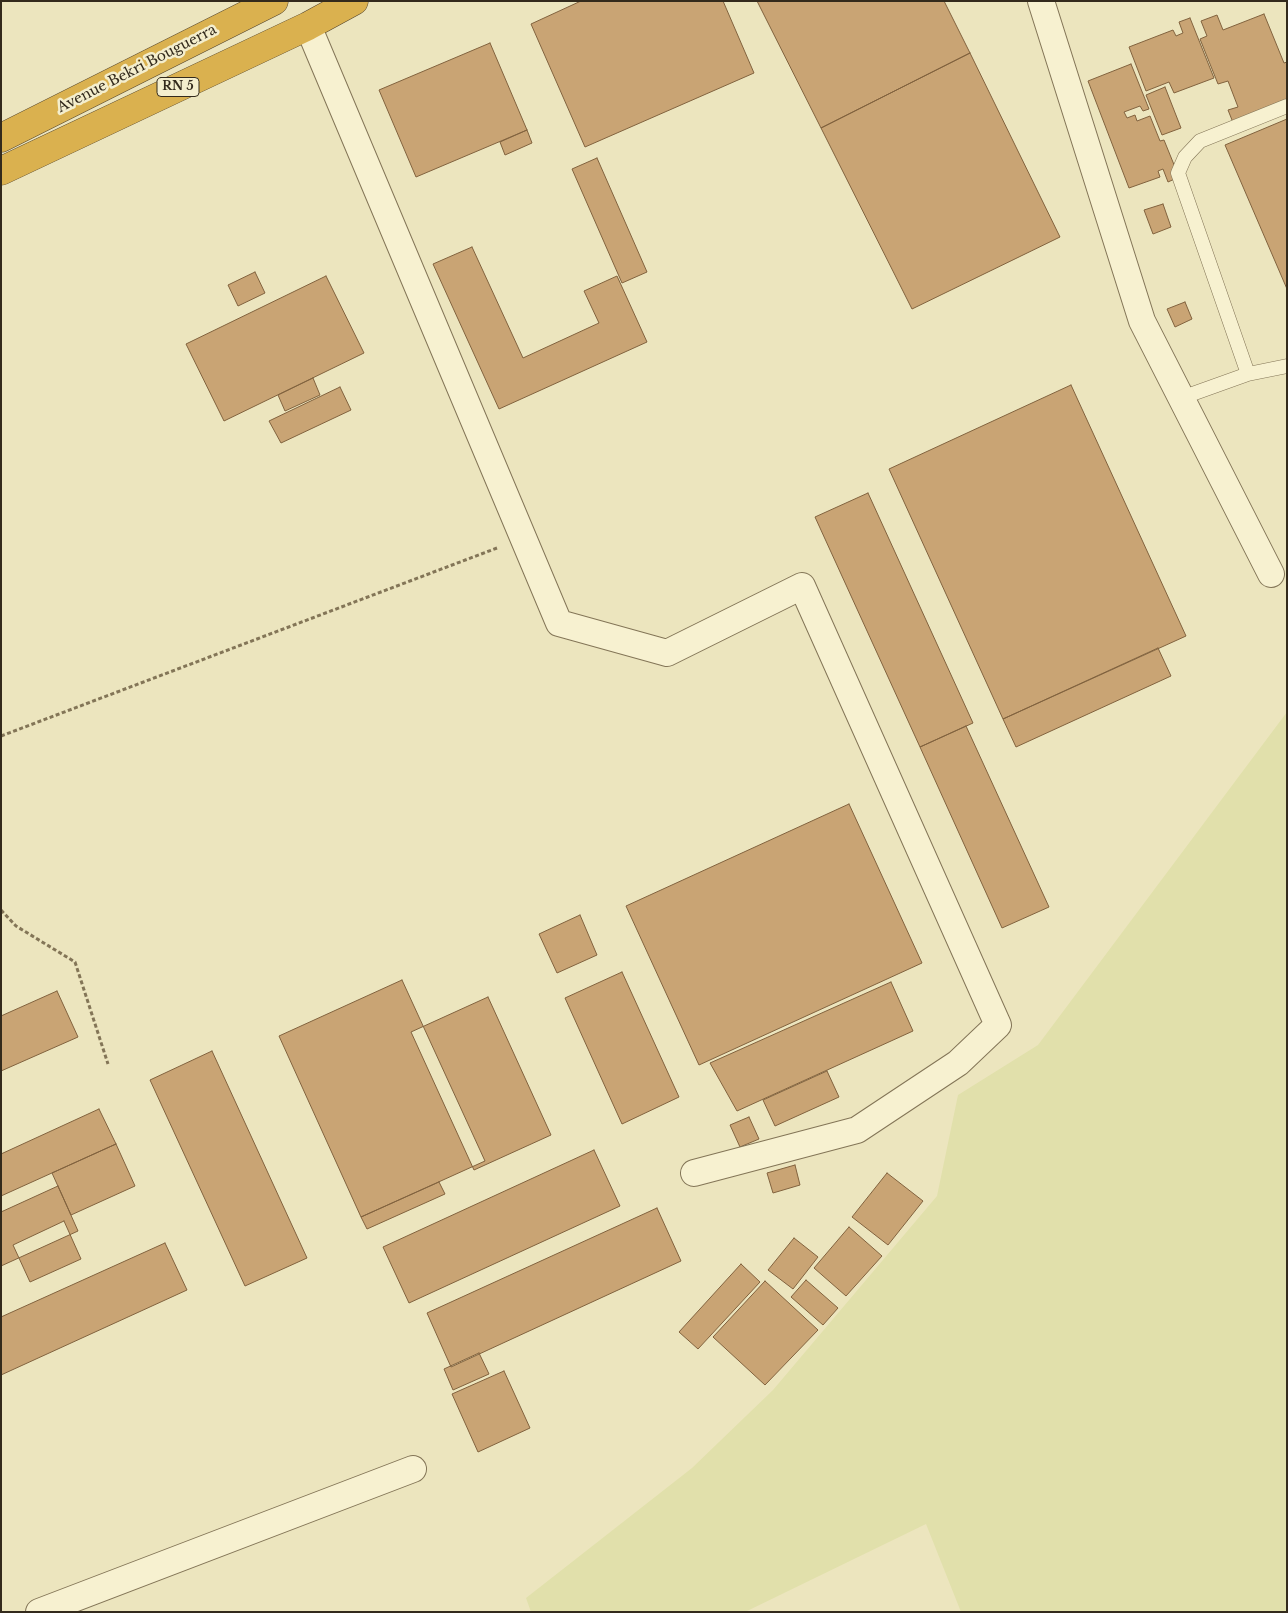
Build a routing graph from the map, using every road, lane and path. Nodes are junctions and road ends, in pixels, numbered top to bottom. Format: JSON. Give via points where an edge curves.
{"nodes":[{"id":1,"x":274,"y":1,"type":"edge"},
{"id":2,"x":354,"y":1,"type":"edge"},
{"id":3,"x":1041,"y":1,"type":"edge"},
{"id":4,"x":308,"y":26,"type":"junction"},
{"id":5,"x":1287,"y":106,"type":"edge"},
{"id":6,"x":1,"y":138,"type":"edge"},
{"id":7,"x":1,"y":171,"type":"edge"},
{"id":8,"x":1287,"y":366,"type":"edge"},
{"id":9,"x":1248,"y":374,"type":"junction"},
{"id":10,"x":1181,"y":398,"type":"junction"},
{"id":11,"x":524,"y":538,"type":"junction"},
{"id":12,"x":1271,"y":574,"type":"dead end"},
{"id":13,"x":1,"y":736,"type":"edge"},
{"id":14,"x":1,"y":910,"type":"edge"},
{"id":15,"x":108,"y":1064,"type":"dead end"},
{"id":16,"x":694,"y":1173,"type":"dead end"},
{"id":17,"x":413,"y":1469,"type":"dead end"},
{"id":18,"x":39,"y":1612,"type":"edge"}],
"edges":[{"from":1,"to":6,"type":"highway","name":"Avenue Bekri Bouguerra","number":"RN 5"},
{"from":2,"to":4,"type":"highway","number":"RN 5"},
{"from":3,"to":10,"type":"street","via":[[1142,321]]},
{"from":4,"to":7,"type":"highway","number":"RN 5"},
{"from":4,"to":11,"type":"street"},
{"from":5,"to":9,"type":"lane","via":[[1200,141],[1185,157],[1178,173]]},
{"from":8,"to":9,"type":"lane"},
{"from":9,"to":10,"type":"lane"},
{"from":10,"to":12,"type":"street"},
{"from":11,"to":13,"type":"path"},
{"from":11,"to":16,"type":"street","via":[[559,622],[666,653],[802,586],[998,1026],[958,1063],[857,1130]]},
{"from":14,"to":15,"type":"path","via":[[16,926],[75,962]]},
{"from":17,"to":18,"type":"street"}]}
